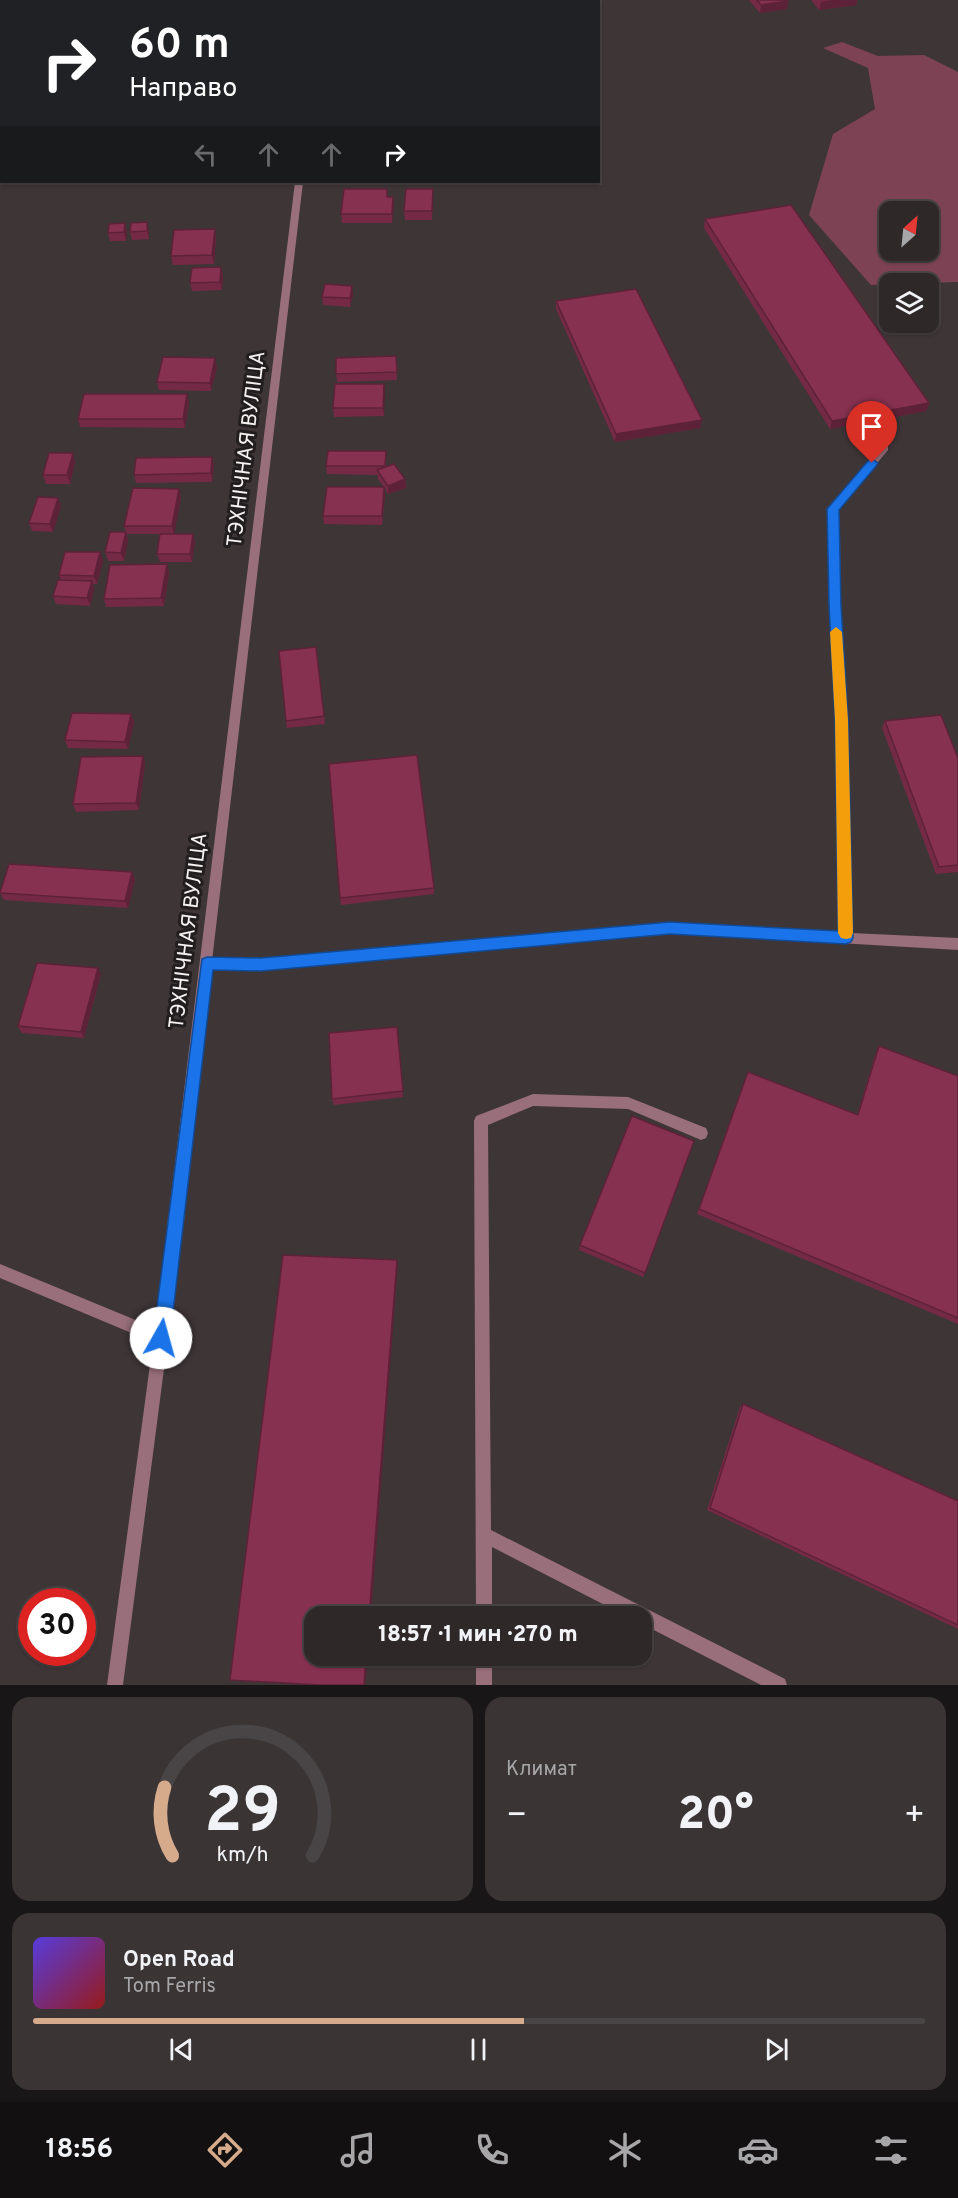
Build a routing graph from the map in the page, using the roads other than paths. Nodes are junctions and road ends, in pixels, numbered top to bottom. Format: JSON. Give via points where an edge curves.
{"nodes":[{"id":1,"x":299,"y":183,"type":"edge"},
{"id":2,"x":885,"y":448,"type":"dead end"},
{"id":3,"x":846,"y":938,"type":"junction"},
{"id":4,"x":958,"y":944,"type":"edge"},
{"id":5,"x":207,"y":963,"type":"junction"},
{"id":6,"x":701,"y":1133,"type":"dead end"},
{"id":7,"x":0,"y":1270,"type":"edge"},
{"id":8,"x":161,"y":1338,"type":"junction"},
{"id":9,"x":483,"y":1534,"type":"junction"},
{"id":10,"x":484,"y":1606,"type":"edge"},
{"id":11,"x":484,"y":1666,"type":"edge"},
{"id":12,"x":114,"y":1685,"type":"edge"},
{"id":13,"x":484,"y":1685,"type":"edge"},
{"id":14,"x":779,"y":1685,"type":"edge"}],
"edges":[{"from":1,"to":5,"type":"street","name":"ТЭХНІЧНАЯ ВУЛІЦА"},
{"from":2,"to":3,"type":"street","via":[[833,509]]},
{"from":3,"to":4,"type":"street"},
{"from":3,"to":5,"type":"street","via":[[670,928],[261,965]]},
{"from":5,"to":8,"type":"street","name":"ТЭХНІЧНАЯ ВУЛІЦА"},
{"from":6,"to":9,"type":"street","via":[[628,1103],[533,1100],[481,1120]]},
{"from":7,"to":8,"type":"street"},
{"from":8,"to":12,"type":"street","name":"ТЭХНІЧНАЯ ВУЛІЦА"},
{"from":9,"to":10,"type":"street"},
{"from":9,"to":14,"type":"street"},
{"from":11,"to":13,"type":"street"}]}
